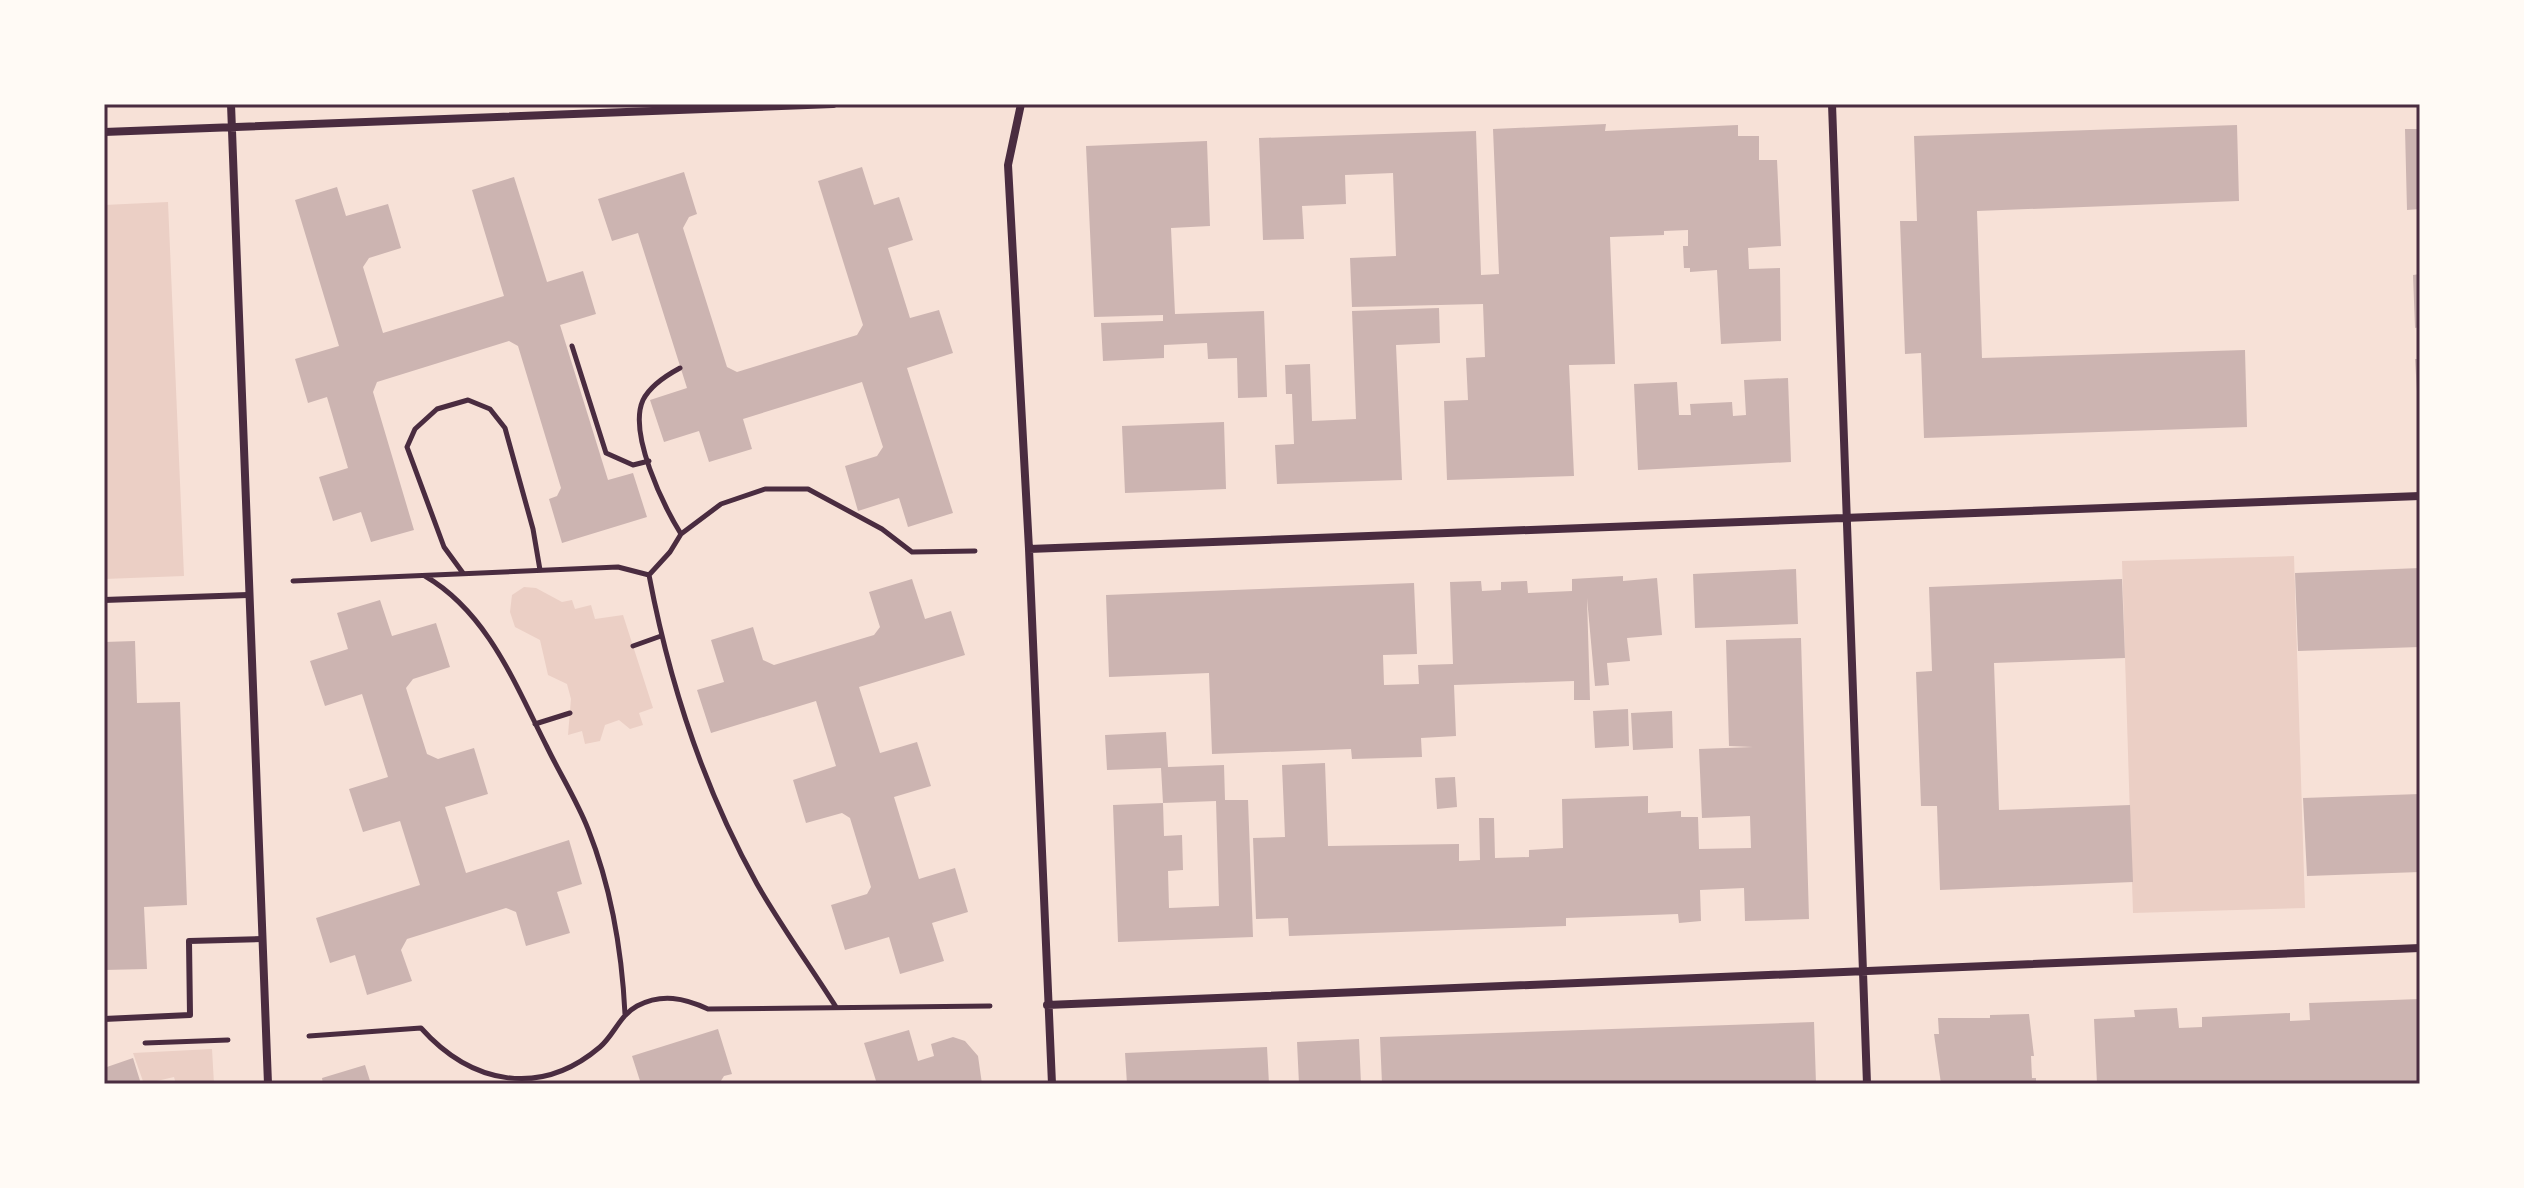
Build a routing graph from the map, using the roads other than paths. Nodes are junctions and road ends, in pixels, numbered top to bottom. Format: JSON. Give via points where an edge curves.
{"nodes":[{"id":1,"x":231,"y":104,"type":"edge"},
{"id":2,"x":833,"y":104,"type":"edge"},
{"id":3,"x":1021,"y":104,"type":"edge"},
{"id":4,"x":1832,"y":104,"type":"edge"},
{"id":5,"x":232,"y":128,"type":"junction"},
{"id":6,"x":104,"y":132,"type":"edge"},
{"id":7,"x":2420,"y":496,"type":"edge"},
{"id":8,"x":1846,"y":517,"type":"junction"},
{"id":9,"x":1029,"y":549,"type":"junction"},
{"id":10,"x":248,"y":595,"type":"junction"},
{"id":11,"x":104,"y":600,"type":"edge"},
{"id":12,"x":262,"y":939,"type":"junction"},
{"id":13,"x":2420,"y":948,"type":"edge"},
{"id":14,"x":1863,"y":969,"type":"junction"},
{"id":15,"x":1047,"y":1005,"type":"junction"},
{"id":16,"x":104,"y":1019,"type":"edge"},
{"id":17,"x":268,"y":1084,"type":"edge"},
{"id":18,"x":1052,"y":1084,"type":"edge"},
{"id":19,"x":1867,"y":1084,"type":"edge"}],
"edges":[{"from":1,"to":5,"type":"street"},
{"from":2,"to":5,"type":"street"},
{"from":3,"to":9,"type":"street","via":[[1008,165]]},
{"from":4,"to":8,"type":"street"},
{"from":5,"to":6,"type":"street"},
{"from":5,"to":10,"type":"street"},
{"from":7,"to":8,"type":"street"},
{"from":8,"to":9,"type":"street"},
{"from":8,"to":14,"type":"street"},
{"from":9,"to":15,"type":"street"},
{"from":10,"to":11,"type":"lane"},
{"from":10,"to":12,"type":"street"},
{"from":12,"to":16,"type":"lane","via":[[189,941],[190,1015]]},
{"from":12,"to":17,"type":"street"},
{"from":13,"to":14,"type":"street"},
{"from":14,"to":15,"type":"street"},
{"from":14,"to":19,"type":"street"},
{"from":15,"to":18,"type":"street"}]}
